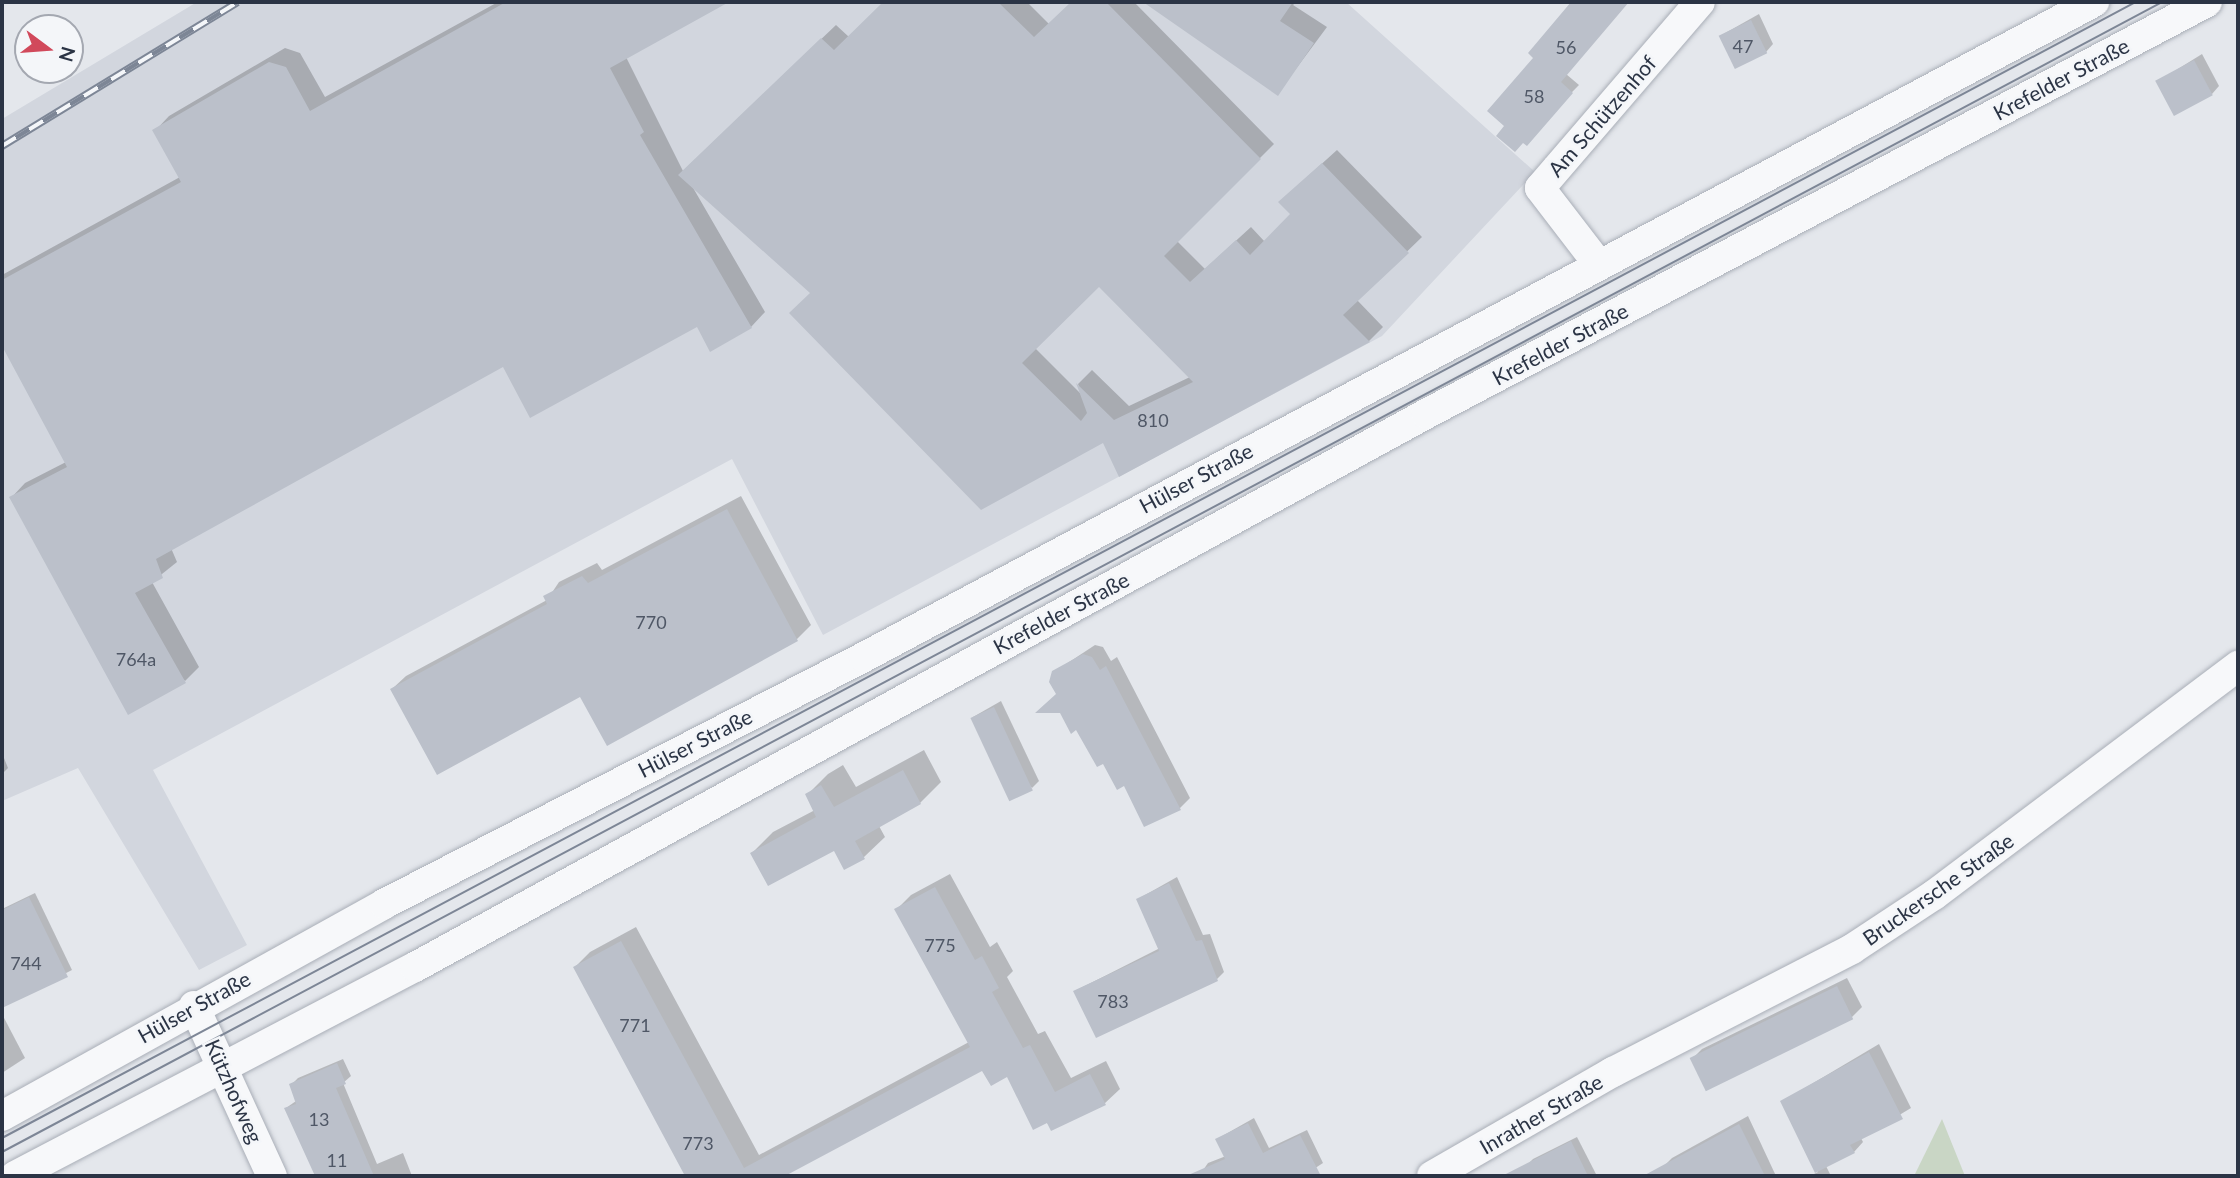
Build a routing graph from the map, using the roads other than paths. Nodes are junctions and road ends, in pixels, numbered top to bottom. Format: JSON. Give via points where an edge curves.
{"nodes":[{"id":1,"x":1700,"y":2,"type":"edge"},
{"id":2,"x":2094,"y":2,"type":"edge"},
{"id":3,"x":2207,"y":2,"type":"edge"},
{"id":4,"x":1599,"y":265,"type":"junction"},
{"id":5,"x":2238,"y":666,"type":"edge"},
{"id":6,"x":194,"y":1006,"type":"junction"},
{"id":7,"x":224,"y":1067,"type":"junction"},
{"id":8,"x":1613,"y":1072,"type":"joint"},
{"id":9,"x":2,"y":1116,"type":"edge"},
{"id":10,"x":15,"y":1176,"type":"edge"},
{"id":11,"x":272,"y":1176,"type":"edge"},
{"id":12,"x":1432,"y":1176,"type":"edge"}],
"edges":[{"from":1,"to":4,"type":"street","name":"Am Schützenhof","via":[[1540,188]]},
{"from":2,"to":4,"type":"street"},
{"from":3,"to":7,"type":"street","name":"Krefelder Straße","via":[[1438,408]]},
{"from":4,"to":6,"type":"street","name":"Hülser Straße","via":[[864,657],[513,835]]},
{"from":5,"to":8,"type":"street","name":"Bruckersche Straße","via":[[1934,895],[1852,949]]},
{"from":6,"to":7,"type":"street","name":"Kützhofweg"},
{"from":6,"to":9,"type":"street","name":"Hülser Straße"},
{"from":7,"to":10,"type":"street"},
{"from":7,"to":11,"type":"street","name":"Kützhofweg"},
{"from":8,"to":12,"type":"street","name":"Inrather Straße"}]}
